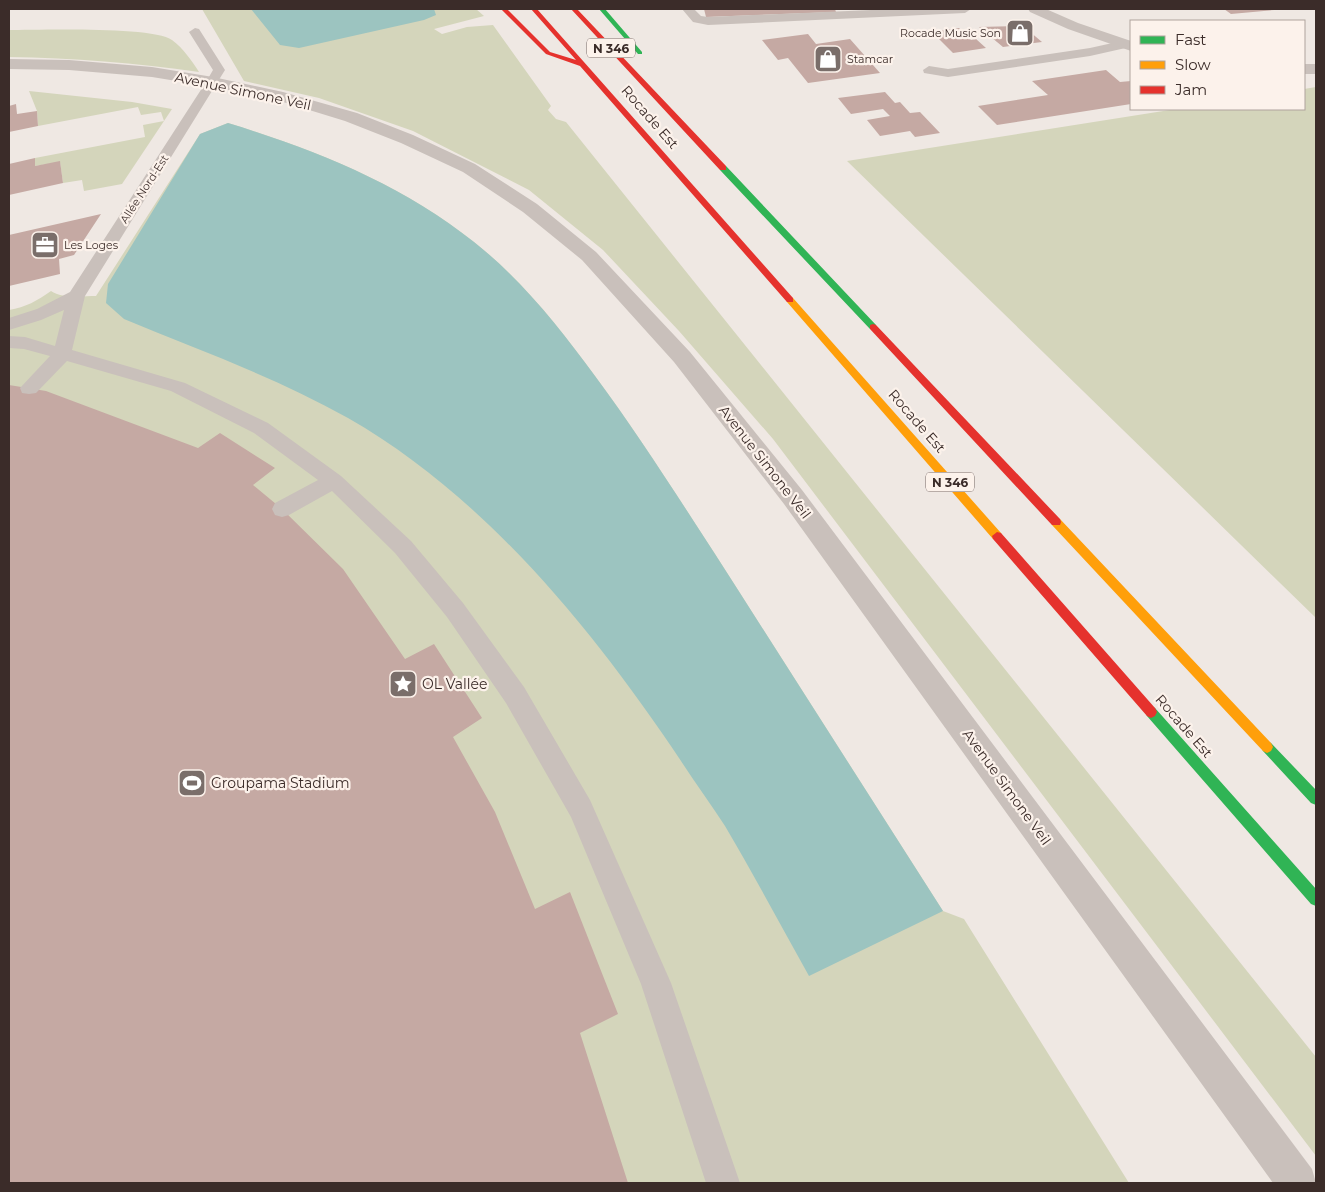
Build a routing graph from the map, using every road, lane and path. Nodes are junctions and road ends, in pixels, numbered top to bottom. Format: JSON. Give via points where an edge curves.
{"nodes":[{"id":1,"x":504,"y":9,"type":"edge"},
{"id":2,"x":534,"y":9,"type":"edge"},
{"id":3,"x":574,"y":9,"type":"edge"},
{"id":4,"x":602,"y":9,"type":"edge"},
{"id":5,"x":688,"y":9,"type":"edge"},
{"id":6,"x":965,"y":9,"type":"edge"},
{"id":7,"x":1036,"y":9,"type":"edge"},
{"id":8,"x":937,"y":10,"type":"edge"},
{"id":9,"x":194,"y":32,"type":"dead end"},
{"id":10,"x":1128,"y":45,"type":"edge"},
{"id":11,"x":646,"y":60,"type":"dead end"},
{"id":12,"x":9,"y":64,"type":"edge"},
{"id":13,"x":584,"y":65,"type":"junction"},
{"id":14,"x":929,"y":70,"type":"dead end"},
{"id":15,"x":651,"y":74,"type":"dead end"},
{"id":16,"x":213,"y":82,"type":"junction"},
{"id":17,"x":648,"y":87,"type":"junction"},
{"id":18,"x":76,"y":296,"type":"junction"},
{"id":19,"x":9,"y":324,"type":"edge"},
{"id":20,"x":9,"y":342,"type":"edge"},
{"id":21,"x":62,"y":354,"type":"junction"},
{"id":22,"x":29,"y":388,"type":"dead end"},
{"id":23,"x":334,"y":481,"type":"junction"},
{"id":24,"x":282,"y":509,"type":"dead end"},
{"id":25,"x":1316,"y":799,"type":"edge"},
{"id":26,"x":1316,"y":899,"type":"edge"},
{"id":27,"x":723,"y":1183,"type":"edge"},
{"id":28,"x":1298,"y":1183,"type":"edge"}],
"edges":[{"from":1,"to":13,"type":"highway","via":[[548,53]]},
{"from":2,"to":13,"type":"highway","name":"Rocade Est","number":"N 346"},
{"from":3,"to":17,"type":"highway","name":"Rocade Est","number":"N 346"},
{"from":4,"to":11,"type":"highway"},
{"from":5,"to":8,"type":"lane","via":[[701,21]]},
{"from":6,"to":8,"type":"lane"},
{"from":7,"to":10,"type":"street"},
{"from":9,"to":16,"type":"lane","via":[[219,70]]},
{"from":10,"to":14,"type":"lane","via":[[948,73]]},
{"from":12,"to":16,"type":"street","name":"Avenue Simone Veil","via":[[143,71]]},
{"from":13,"to":26,"type":"highway","name":"Rocade Est","number":"N 346"},
{"from":15,"to":17,"type":"highway"},
{"from":16,"to":18,"type":"lane","name":"Allée Nord-Est"},
{"from":16,"to":28,"type":"street","name":"Avenue Simone Veil","via":[[283,97],[351,117],[407,139],[476,173],[530,208],[590,256],[682,357],[793,497]]},
{"from":17,"to":25,"type":"highway","name":"Rocade Est","number":"N 346"},
{"from":18,"to":19,"type":"lane","via":[[56,308]]},
{"from":18,"to":21,"type":"lane"},
{"from":20,"to":21,"type":"lane","via":[[25,343]]},
{"from":21,"to":22,"type":"lane"},
{"from":21,"to":23,"type":"lane","via":[[178,387],[261,428]]},
{"from":23,"to":24,"type":"lane"},
{"from":23,"to":27,"type":"lane","via":[[403,548],[455,610],[516,695],[582,809],[656,983]]}]}
